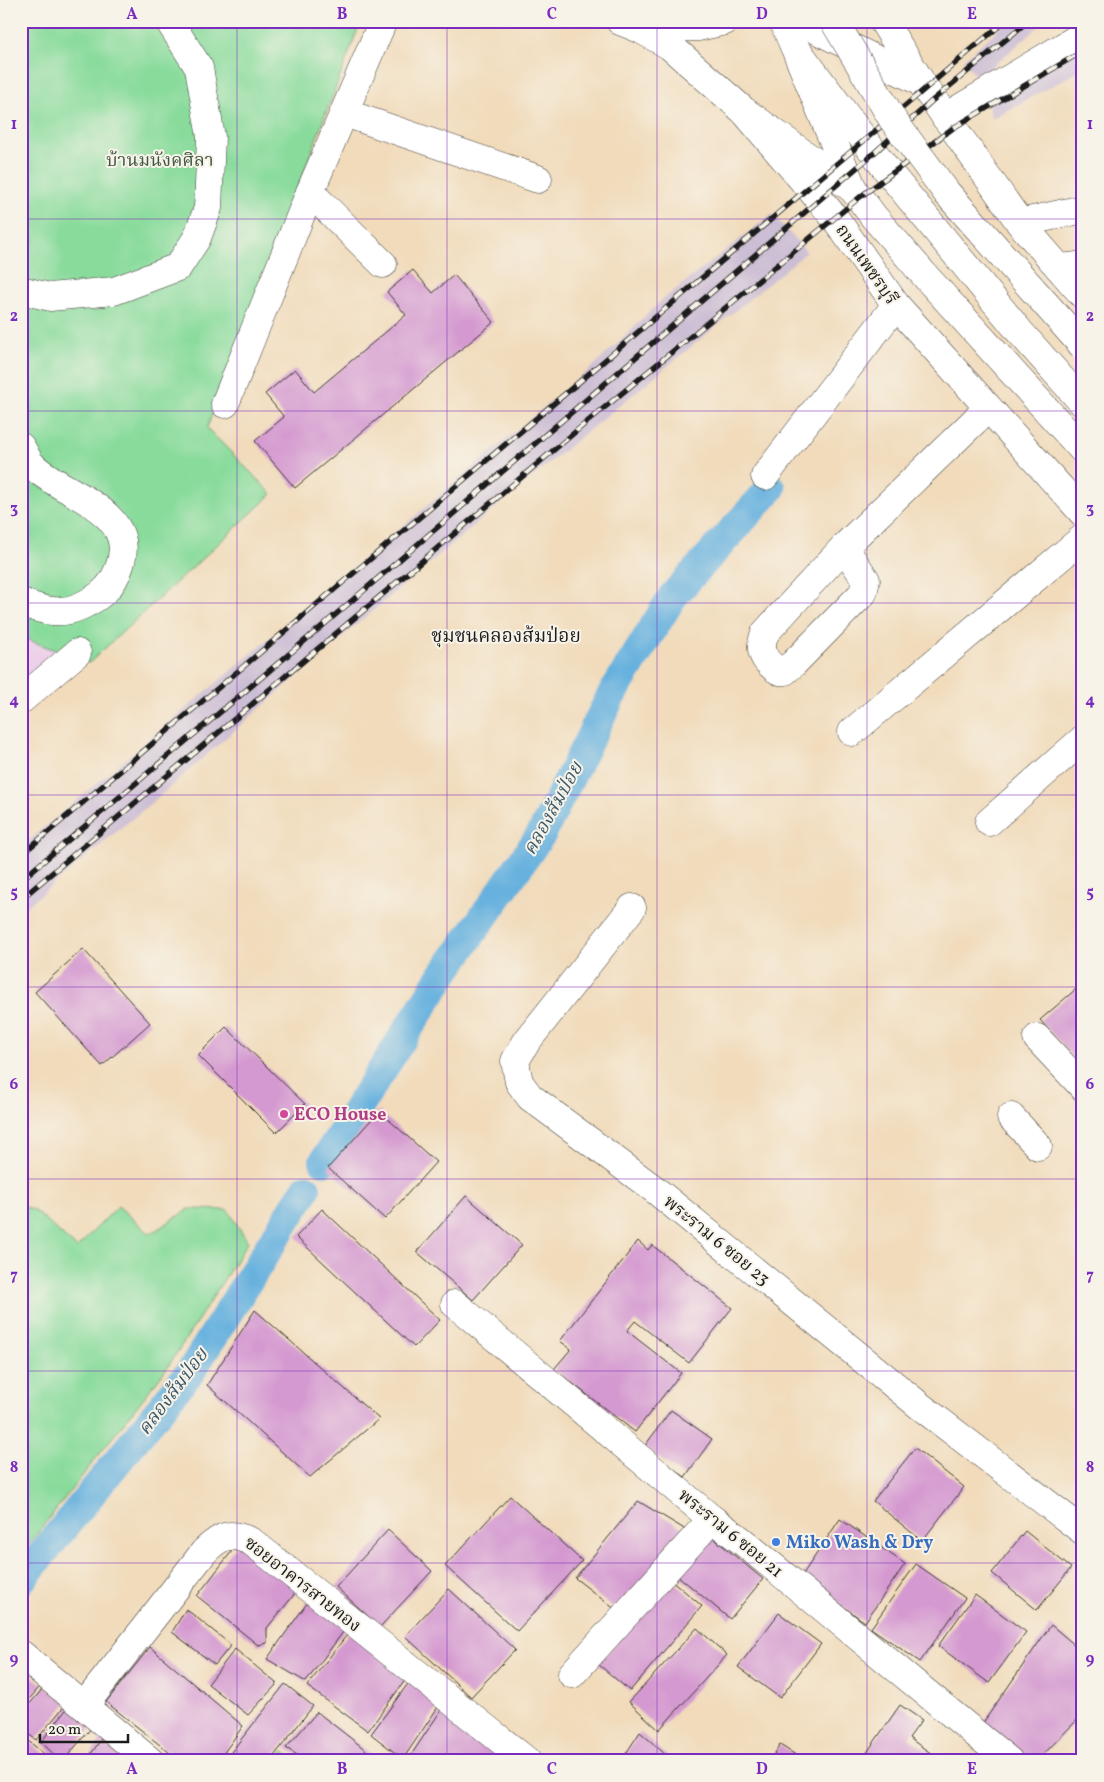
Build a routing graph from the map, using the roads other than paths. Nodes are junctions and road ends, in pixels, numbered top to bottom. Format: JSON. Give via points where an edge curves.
{"nodes":[{"id":1,"x":169,"y":21,"type":"edge"},
{"id":2,"x":383,"y":21,"type":"edge"},
{"id":3,"x":725,"y":21,"type":"edge"},
{"id":4,"x":783,"y":21,"type":"edge"},
{"id":5,"x":834,"y":21,"type":"edge"},
{"id":6,"x":883,"y":21,"type":"edge"},
{"id":7,"x":630,"y":25,"type":"edge"},
{"id":8,"x":797,"y":33,"type":"edge"},
{"id":9,"x":1083,"y":35,"type":"edge"},
{"id":10,"x":923,"y":85,"type":"junction"},
{"id":11,"x":744,"y":111,"type":"junction"},
{"id":12,"x":345,"y":113,"type":"junction"},
{"id":13,"x":945,"y":117,"type":"junction"},
{"id":14,"x":538,"y":179,"type":"dead end"},
{"id":15,"x":853,"y":189,"type":"junction"},
{"id":16,"x":310,"y":192,"type":"junction"},
{"id":17,"x":1083,"y":209,"type":"edge"},
{"id":18,"x":1020,"y":223,"type":"junction"},
{"id":19,"x":383,"y":264,"type":"dead end"},
{"id":20,"x":1072,"y":267,"type":"edge"},
{"id":21,"x":968,"y":269,"type":"junction"},
{"id":22,"x":21,"y":290,"type":"edge"},
{"id":23,"x":1083,"y":295,"type":"edge"},
{"id":24,"x":896,"y":306,"type":"junction"},
{"id":25,"x":1083,"y":346,"type":"edge"},
{"id":26,"x":1083,"y":403,"type":"edge"},
{"id":27,"x":225,"y":404,"type":"dead end"},
{"id":28,"x":988,"y":408,"type":"junction"},
{"id":29,"x":21,"y":447,"type":"edge"},
{"id":30,"x":1083,"y":450,"type":"edge"},
{"id":31,"x":765,"y":476,"type":"dead end"},
{"id":32,"x":1083,"y":513,"type":"edge"},
{"id":33,"x":1083,"y":538,"type":"edge"},
{"id":34,"x":844,"y":547,"type":"dead end"},
{"id":35,"x":21,"y":602,"type":"edge"},
{"id":36,"x":77,"y":653,"type":"dead end"},
{"id":37,"x":21,"y":700,"type":"edge"},
{"id":38,"x":852,"y":732,"type":"dead end"},
{"id":39,"x":1083,"y":739,"type":"edge"},
{"id":40,"x":989,"y":822,"type":"dead end"},
{"id":41,"x":632,"y":908,"type":"dead end"},
{"id":42,"x":1037,"y":1038,"type":"dead end"},
{"id":43,"x":1083,"y":1087,"type":"edge"},
{"id":44,"x":1011,"y":1117,"type":"dead end"},
{"id":45,"x":1038,"y":1146,"type":"dead end"},
{"id":46,"x":455,"y":1304,"type":"dead end"},
{"id":47,"x":712,"y":1519,"type":"junction"},
{"id":48,"x":1083,"y":1530,"type":"edge"},
{"id":49,"x":21,"y":1654,"type":"edge"},
{"id":50,"x":572,"y":1674,"type":"dead end"},
{"id":51,"x":84,"y":1706,"type":"junction"},
{"id":52,"x":150,"y":1761,"type":"edge"},
{"id":53,"x":528,"y":1761,"type":"edge"},
{"id":54,"x":1009,"y":1761,"type":"edge"}],
"edges":[{"from":1,"to":22,"type":"main road","via":[[199,68],[211,137],[208,208],[197,238],[178,267],[114,291],[50,297]]},
{"from":2,"to":12,"type":"main road"},
{"from":3,"to":7,"type":"main road","via":[[698,27]]},
{"from":4,"to":8,"type":"main road"},
{"from":5,"to":25,"type":"main road","bridge":true,"via":[[893,120],[947,193]]},
{"from":6,"to":10,"type":"main road"},
{"from":7,"to":11,"type":"main road","name":"ถนนเพชรบุรี","via":[[670,46]]},
{"from":8,"to":10,"type":"main road"},
{"from":8,"to":15,"type":"main road"},
{"from":8,"to":21,"type":"main road","via":[[865,141]]},
{"from":9,"to":13,"type":"main road"},
{"from":10,"to":13,"type":"main road"},
{"from":11,"to":15,"type":"main road"},
{"from":11,"to":24,"type":"main road","name":"ถนนเพชรบุรี","via":[[835,218]]},
{"from":12,"to":14,"type":"main road"},
{"from":12,"to":16,"type":"main road"},
{"from":13,"to":18,"type":"main road"},
{"from":15,"to":30,"type":"main road","via":[[927,278]]},
{"from":16,"to":19,"type":"main road"},
{"from":16,"to":27,"type":"main road"},
{"from":17,"to":18,"type":"main road"},
{"from":18,"to":20,"type":"main road"},
{"from":18,"to":21,"type":"main road"},
{"from":20,"to":23,"type":"main road"},
{"from":21,"to":26,"type":"main road"},
{"from":24,"to":28,"type":"main road","name":"ถนนเพชรบุรี"},
{"from":24,"to":31,"type":"main road"},
{"from":28,"to":32,"type":"main road","name":"ถนนเพชรบุรี"},
{"from":28,"to":34,"type":"main road"},
{"from":29,"to":35,"type":"main road","via":[[32,466],[110,516],[121,537],[124,555],[116,579],[107,590],[73,610],[58,613]]},
{"from":33,"to":38,"type":"main road"},
{"from":36,"to":37,"type":"main road"},
{"from":39,"to":40,"type":"main road"},
{"from":41,"to":48,"type":"main road","name":"พระราม 6 ซอย 23","via":[[527,1041],[515,1061],[519,1082],[530,1097],[654,1188],[920,1406]]},
{"from":42,"to":43,"type":"main road"},
{"from":44,"to":45,"type":"main road"},
{"from":46,"to":47,"type":"main road","name":"พระราม 6 ซอย 21"},
{"from":47,"to":50,"type":"main road"},
{"from":47,"to":54,"type":"main road","name":"พระราม 6 ซอย 21"},
{"from":49,"to":51,"type":"main road"},
{"from":51,"to":52,"type":"main road"},
{"from":51,"to":53,"type":"main road","name":"ซอยอาคารสายทอง","via":[[204,1552],[216,1540],[238,1535],[252,1542]]}]}
